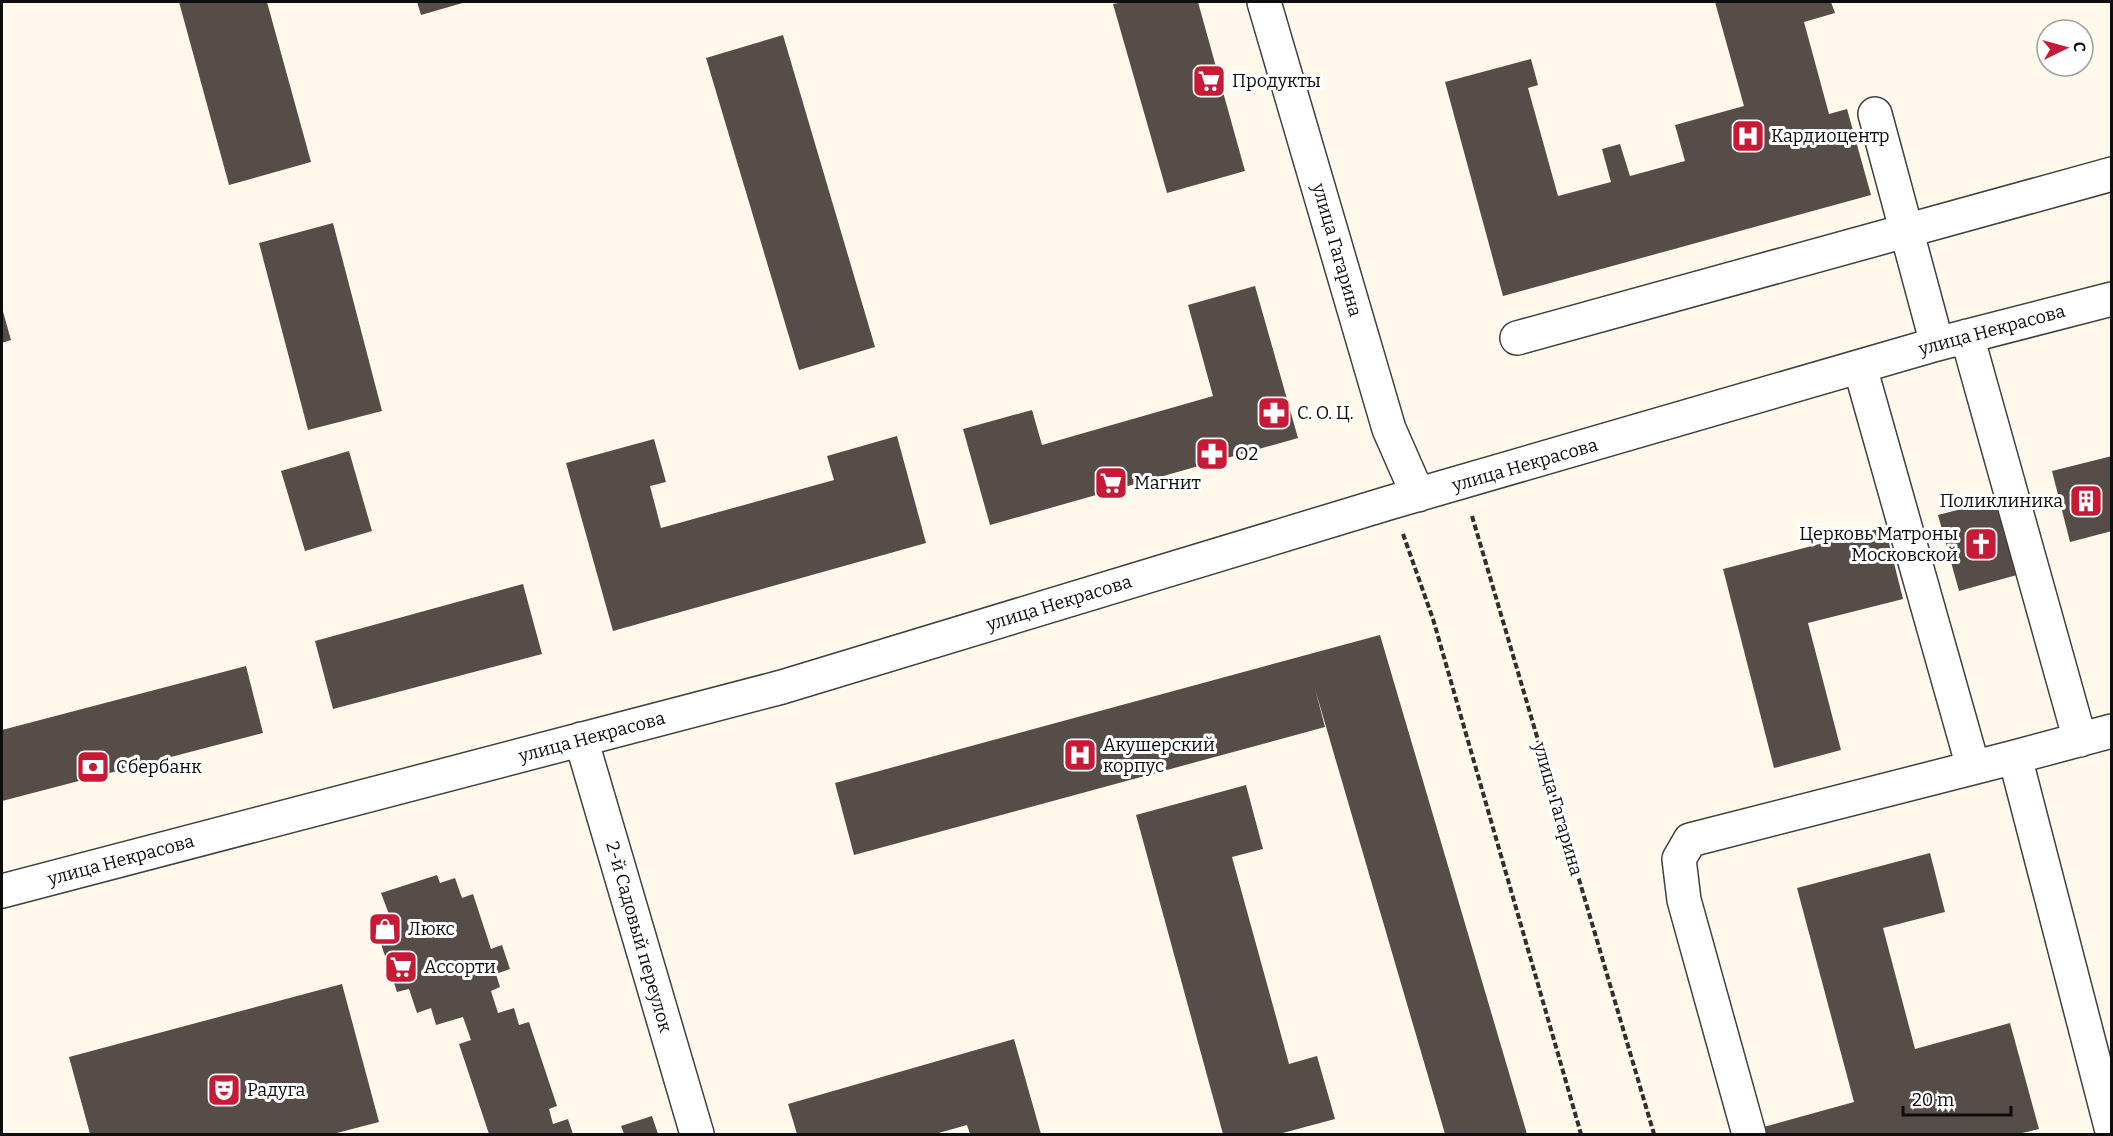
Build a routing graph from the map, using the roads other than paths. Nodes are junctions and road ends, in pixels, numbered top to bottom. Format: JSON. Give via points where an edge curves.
{"nodes":[{"id":1,"x":1264,"y":2,"type":"edge"},
{"id":2,"x":1875,"y":114,"type":"dead end"},
{"id":3,"x":2112,"y":174,"type":"edge"},
{"id":4,"x":1907,"y":229,"type":"junction"},
{"id":5,"x":2112,"y":299,"type":"edge"},
{"id":6,"x":1517,"y":338,"type":"dead end"},
{"id":7,"x":1952,"y":340,"type":"junction"},
{"id":8,"x":1860,"y":367,"type":"junction"},
{"id":9,"x":1405,"y":498,"type":"junction"},
{"id":10,"x":2112,"y":731,"type":"edge"},
{"id":11,"x":580,"y":740,"type":"junction"},
{"id":12,"x":2080,"y":740,"type":"junction"},
{"id":13,"x":2015,"y":757,"type":"junction"},
{"id":14,"x":1973,"y":767,"type":"junction"},
{"id":15,"x":2,"y":891,"type":"edge"},
{"id":16,"x":2112,"y":1131,"type":"edge"},
{"id":17,"x":697,"y":1134,"type":"edge"},
{"id":18,"x":1749,"y":1134,"type":"edge"}],
"edges":[{"from":1,"to":9,"type":"street","name":"улица Гагарина","via":[[1389,429]]},
{"from":2,"to":4,"type":"street"},
{"from":3,"to":4,"type":"street"},
{"from":4,"to":6,"type":"street"},
{"from":4,"to":7,"type":"street"},
{"from":5,"to":7,"type":"street","name":"улица Некрасова"},
{"from":7,"to":8,"type":"street","name":"улица Некрасова"},
{"from":7,"to":12,"type":"street"},
{"from":8,"to":9,"type":"street","name":"улица Некрасова"},
{"from":8,"to":14,"type":"street"},
{"from":9,"to":11,"type":"street","name":"улица Некрасова","via":[[793,683]]},
{"from":10,"to":12,"type":"street"},
{"from":11,"to":15,"type":"street","name":"улица Некрасова"},
{"from":11,"to":17,"type":"street","name":"2-й Садовый переулок"},
{"from":12,"to":13,"type":"street"},
{"from":13,"to":14,"type":"street"},
{"from":13,"to":16,"type":"street"},
{"from":14,"to":18,"type":"street","via":[[1690,840],[1679,859],[1684,900]]}]}
